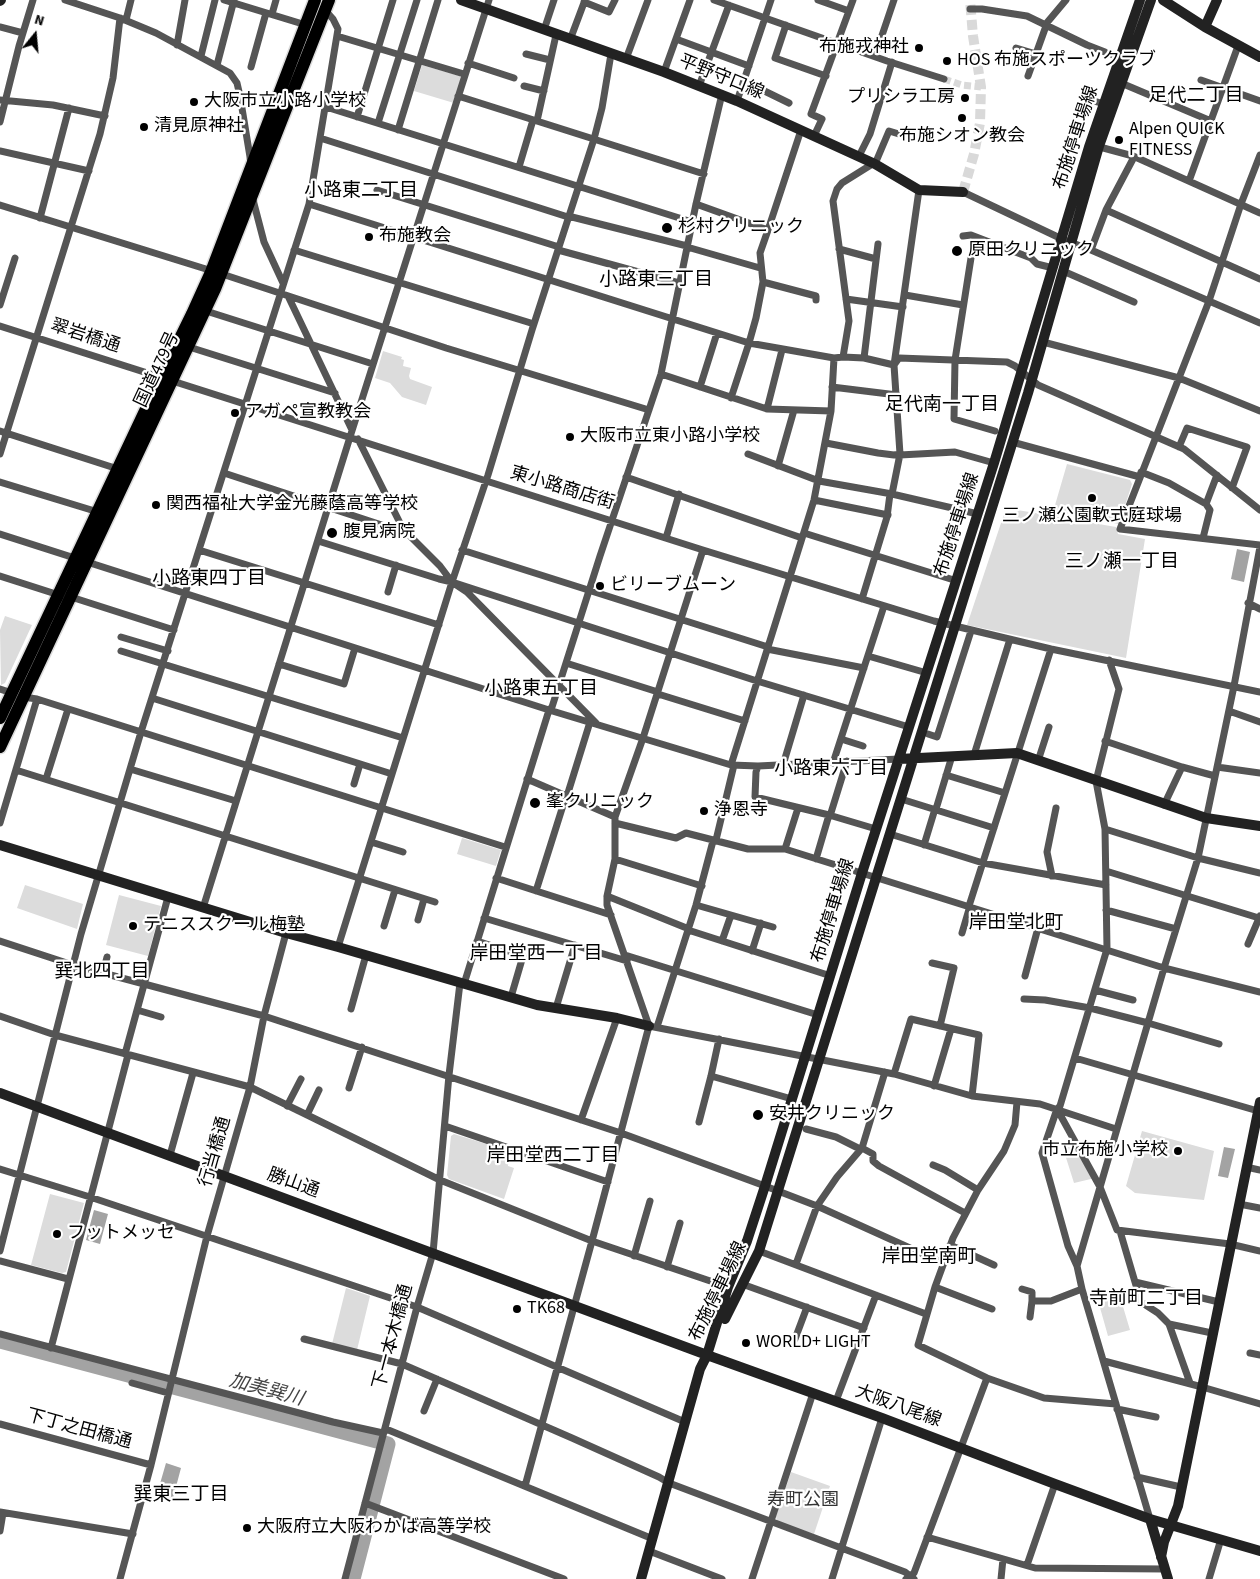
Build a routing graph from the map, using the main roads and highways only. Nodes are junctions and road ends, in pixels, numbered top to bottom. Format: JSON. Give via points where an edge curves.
{"nodes":[{"id":1,"x":315,"y":0,"type":"edge"},
{"id":2,"x":461,"y":0,"type":"edge"},
{"id":3,"x":1140,"y":0,"type":"edge"},
{"id":4,"x":1151,"y":0,"type":"edge"},
{"id":5,"x":1163,"y":0,"type":"edge"},
{"id":6,"x":1217,"y":0,"type":"edge"},
{"id":7,"x":487,"y":4,"type":"edge"},
{"id":8,"x":327,"y":5,"type":"edge"},
{"id":9,"x":1205,"y":27,"type":"junction"},
{"id":10,"x":1260,"y":57,"type":"edge"},
{"id":11,"x":1094,"y":147,"type":"junction"},
{"id":12,"x":963,"y":192,"type":"road end"},
{"id":13,"x":1058,"y":270,"type":"junction"},
{"id":14,"x":216,"y":273,"type":"junction"},
{"id":15,"x":166,"y":379,"type":"junction"},
{"id":16,"x":82,"y":561,"type":"junction"},
{"id":17,"x":12,"y":693,"type":"edge"},
{"id":18,"x":0,"y":718,"type":"edge"},
{"id":19,"x":0,"y":747,"type":"edge"},
{"id":20,"x":914,"y":758,"type":"junction"},
{"id":21,"x":899,"y":759,"type":"junction"},
{"id":22,"x":1260,"y":826,"type":"edge"},
{"id":23,"x":0,"y":845,"type":"edge"},
{"id":24,"x":653,"y":1026,"type":"road end"},
{"id":25,"x":0,"y":1092,"type":"edge"},
{"id":26,"x":1259,"y":1107,"type":"edge"},
{"id":27,"x":575,"y":1306,"type":"joint"},
{"id":28,"x":707,"y":1355,"type":"junction"},
{"id":29,"x":1150,"y":1519,"type":"junction"},
{"id":30,"x":1171,"y":1524,"type":"junction"},
{"id":31,"x":1260,"y":1551,"type":"edge"},
{"id":32,"x":1161,"y":1556,"type":"junction"},
{"id":33,"x":1166,"y":1574,"type":"edge"},
{"id":34,"x":641,"y":1579,"type":"edge"}],
"edges":[{"from":1,"to":14,"type":"highway","name":"国道479号","via":[[251,166]]},
{"from":2,"to":7,"type":"main road","name":"平野守口線"},
{"from":3,"to":11,"type":"main road","name":"布施停車場線","via":[[1112,55],[1099,102]]},
{"from":4,"to":11,"type":"main road","name":"布施停車場線"},
{"from":5,"to":9,"type":"main road"},
{"from":6,"to":9,"type":"main road"},
{"from":7,"to":12,"type":"main road","name":"平野守口線","via":[[556,35],[722,94],[859,156],[919,190]]},
{"from":8,"to":14,"type":"highway","name":"国道479号","via":[[252,196]]},
{"from":9,"to":10,"type":"main road"},
{"from":11,"to":13,"type":"main road","name":"布施停車場線"},
{"from":13,"to":20,"type":"main road","name":"布施停車場線","via":[[1043,342],[958,628]]},
{"from":13,"to":21,"type":"main road","name":"布施停車場線"},
{"from":14,"to":15,"type":"highway","name":"国道479号","via":[[192,314]]},
{"from":14,"to":15,"type":"highway","name":"国道479号","via":[[206,311],[189,347]]},
{"from":15,"to":16,"type":"highway","name":"国道479号"},
{"from":15,"to":16,"type":"highway","name":"国道479号","via":[[118,468],[98,512]]},
{"from":16,"to":17,"type":"highway","name":"国道479号"},
{"from":17,"to":18,"type":"highway","name":"国道479号"},
{"from":17,"to":19,"type":"highway","name":"国道479号"},
{"from":20,"to":21,"type":"main road"},
{"from":20,"to":22,"type":"main road","via":[[1017,753],[1206,818]]},
{"from":20,"to":28,"type":"main road","name":"布施停車場線","via":[[758,1250],[717,1341]]},
{"from":21,"to":28,"type":"main road","name":"布施停車場線","via":[[765,1186]]},
{"from":23,"to":24,"type":"main road","via":[[286,933],[511,997]]},
{"from":25,"to":27,"type":"main road","name":"勝山通"},
{"from":26,"to":30,"type":"main road","via":[[1178,1506]]},
{"from":27,"to":28,"type":"main road","name":"大阪八尾線"},
{"from":28,"to":29,"type":"main road","name":"大阪八尾線"},
{"from":28,"to":34,"type":"main road","via":[[700,1369]]},
{"from":29,"to":30,"type":"main road","name":"大阪八尾線"},
{"from":29,"to":32,"type":"main road"},
{"from":30,"to":31,"type":"main road","name":"大阪八尾線"},
{"from":30,"to":32,"type":"main road"},
{"from":32,"to":33,"type":"main road"}]}
